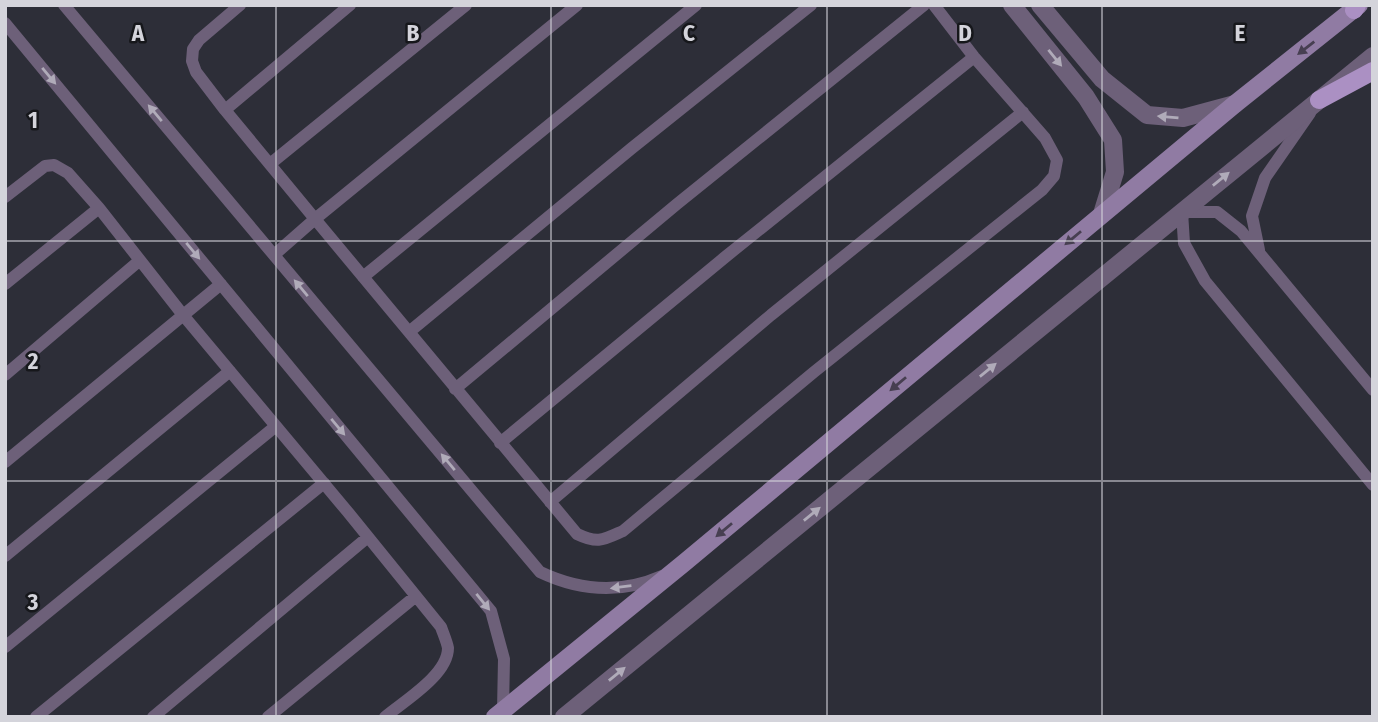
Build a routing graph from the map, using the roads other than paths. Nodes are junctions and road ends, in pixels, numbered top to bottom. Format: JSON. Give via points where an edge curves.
{"nodes":[{"id":1,"x":64,"y":5,"type":"edge"},
{"id":2,"x":240,"y":5,"type":"edge"},
{"id":3,"x":350,"y":5,"type":"edge"},
{"id":4,"x":466,"y":5,"type":"edge"},
{"id":5,"x":577,"y":5,"type":"edge"},
{"id":6,"x":696,"y":5,"type":"edge"},
{"id":7,"x":811,"y":5,"type":"edge"},
{"id":8,"x":924,"y":5,"type":"edge"},
{"id":9,"x":934,"y":5,"type":"edge"},
{"id":10,"x":1012,"y":5,"type":"edge"},
{"id":11,"x":1040,"y":5,"type":"edge"},
{"id":12,"x":1357,"y":7,"type":"edge"},
{"id":13,"x":5,"y":23,"type":"edge"},
{"id":14,"x":1373,"y":56,"type":"edge"},
{"id":15,"x":974,"y":57,"type":"junction"},
{"id":16,"x":1373,"y":71,"type":"edge"},
{"id":17,"x":1319,"y":100,"type":"junction"},
{"id":18,"x":1235,"y":104,"type":"junction"},
{"id":19,"x":225,"y":110,"type":"junction"},
{"id":20,"x":1023,"y":112,"type":"junction"},
{"id":21,"x":270,"y":164,"type":"junction"},
{"id":22,"x":5,"y":197,"type":"edge"},
{"id":23,"x":99,"y":208,"type":"junction"},
{"id":24,"x":1182,"y":212,"type":"junction"},
{"id":25,"x":1102,"y":214,"type":"junction"},
{"id":26,"x":315,"y":219,"type":"junction"},
{"id":27,"x":1259,"y":250,"type":"junction"},
{"id":28,"x":274,"y":255,"type":"junction"},
{"id":29,"x":139,"y":261,"type":"junction"},
{"id":30,"x":363,"y":277,"type":"junction"},
{"id":31,"x":5,"y":284,"type":"edge"},
{"id":32,"x":221,"y":284,"type":"junction"},
{"id":33,"x":183,"y":315,"type":"junction"},
{"id":34,"x":408,"y":332,"type":"junction"},
{"id":35,"x":230,"y":371,"type":"junction"},
{"id":36,"x":5,"y":375,"type":"edge"},
{"id":37,"x":455,"y":389,"type":"junction"},
{"id":38,"x":1373,"y":390,"type":"edge"},
{"id":39,"x":276,"y":426,"type":"junction"},
{"id":40,"x":500,"y":443,"type":"junction"},
{"id":41,"x":5,"y":462,"type":"edge"},
{"id":42,"x":324,"y":483,"type":"junction"},
{"id":43,"x":1373,"y":485,"type":"edge"},
{"id":44,"x":550,"y":502,"type":"junction"},
{"id":45,"x":368,"y":537,"type":"junction"},
{"id":46,"x":5,"y":556,"type":"edge"},
{"id":47,"x":684,"y":563,"type":"junction"},
{"id":48,"x":416,"y":596,"type":"junction"},
{"id":49,"x":5,"y":647,"type":"edge"},
{"id":50,"x":499,"y":713,"type":"edge"},
{"id":51,"x":36,"y":717,"type":"edge"},
{"id":52,"x":153,"y":717,"type":"edge"},
{"id":53,"x":268,"y":717,"type":"edge"},
{"id":54,"x":385,"y":717,"type":"edge"},
{"id":55,"x":564,"y":717,"type":"edge"}],
"edges":[{"from":28,"to":1,"type":"lane","one_way":true},
{"from":2,"to":19,"type":"lane","via":[[193,50],[196,72]]},
{"from":3,"to":19,"type":"lane"},
{"from":4,"to":21,"type":"lane"},
{"from":5,"to":26,"type":"lane"},
{"from":6,"to":30,"type":"lane"},
{"from":7,"to":34,"type":"lane"},
{"from":8,"to":37,"type":"lane"},
{"from":9,"to":15,"type":"lane"},
{"from":10,"to":25,"type":"street","one_way":true,"via":[[1086,97],[1113,139],[1115,172]]},
{"from":18,"to":11,"type":"street","one_way":true,"via":[[1183,118],[1147,115],[1102,79]]},
{"from":12,"to":18,"type":"main road","one_way":true},
{"from":13,"to":32,"type":"lane","one_way":true},
{"from":14,"to":17,"type":"street"},
{"from":15,"to":20,"type":"lane"},
{"from":15,"to":40,"type":"lane"},
{"from":16,"to":17,"type":"main road"},
{"from":24,"to":17,"type":"street","one_way":true},
{"from":17,"to":27,"type":"lane","via":[[1265,178],[1252,216]]},
{"from":18,"to":25,"type":"main road"},
{"from":19,"to":21,"type":"lane"},
{"from":20,"to":44,"type":"lane","via":[[771,315]]},
{"from":20,"to":44,"type":"lane","via":[[1057,160],[1055,176],[1042,190],[623,531],[600,541],[590,540],[577,534]]},
{"from":21,"to":26,"type":"lane"},
{"from":22,"to":23,"type":"lane","via":[[45,166],[54,165],[68,173]]},
{"from":23,"to":29,"type":"lane"},
{"from":23,"to":31,"type":"lane"},
{"from":24,"to":27,"type":"lane","via":[[1217,212]]},
{"from":24,"to":43,"type":"lane","via":[[1184,243],[1205,281]]},
{"from":55,"to":24,"type":"street","one_way":true},
{"from":25,"to":47,"type":"main road","one_way":true},
{"from":26,"to":28,"type":"lane"},
{"from":26,"to":30,"type":"lane"},
{"from":27,"to":38,"type":"lane"},
{"from":47,"to":28,"type":"lane","one_way":true,"via":[[650,581],[612,589],[575,585],[540,572]]},
{"from":29,"to":33,"type":"lane"},
{"from":29,"to":36,"type":"lane"},
{"from":30,"to":34,"type":"lane"},
{"from":32,"to":33,"type":"lane"},
{"from":32,"to":50,"type":"lane","one_way":true,"via":[[491,611],[505,659]]},
{"from":33,"to":35,"type":"lane"},
{"from":33,"to":41,"type":"lane"},
{"from":34,"to":37,"type":"lane"},
{"from":35,"to":39,"type":"lane"},
{"from":35,"to":46,"type":"lane"},
{"from":37,"to":40,"type":"lane"},
{"from":39,"to":42,"type":"lane"},
{"from":39,"to":49,"type":"lane"},
{"from":40,"to":44,"type":"lane"},
{"from":42,"to":45,"type":"lane"},
{"from":42,"to":51,"type":"lane"},
{"from":45,"to":48,"type":"lane"},
{"from":45,"to":52,"type":"lane"},
{"from":47,"to":50,"type":"main road"},
{"from":48,"to":53,"type":"lane"},
{"from":48,"to":54,"type":"lane","via":[[441,627],[448,648],[444,666]]}]}
